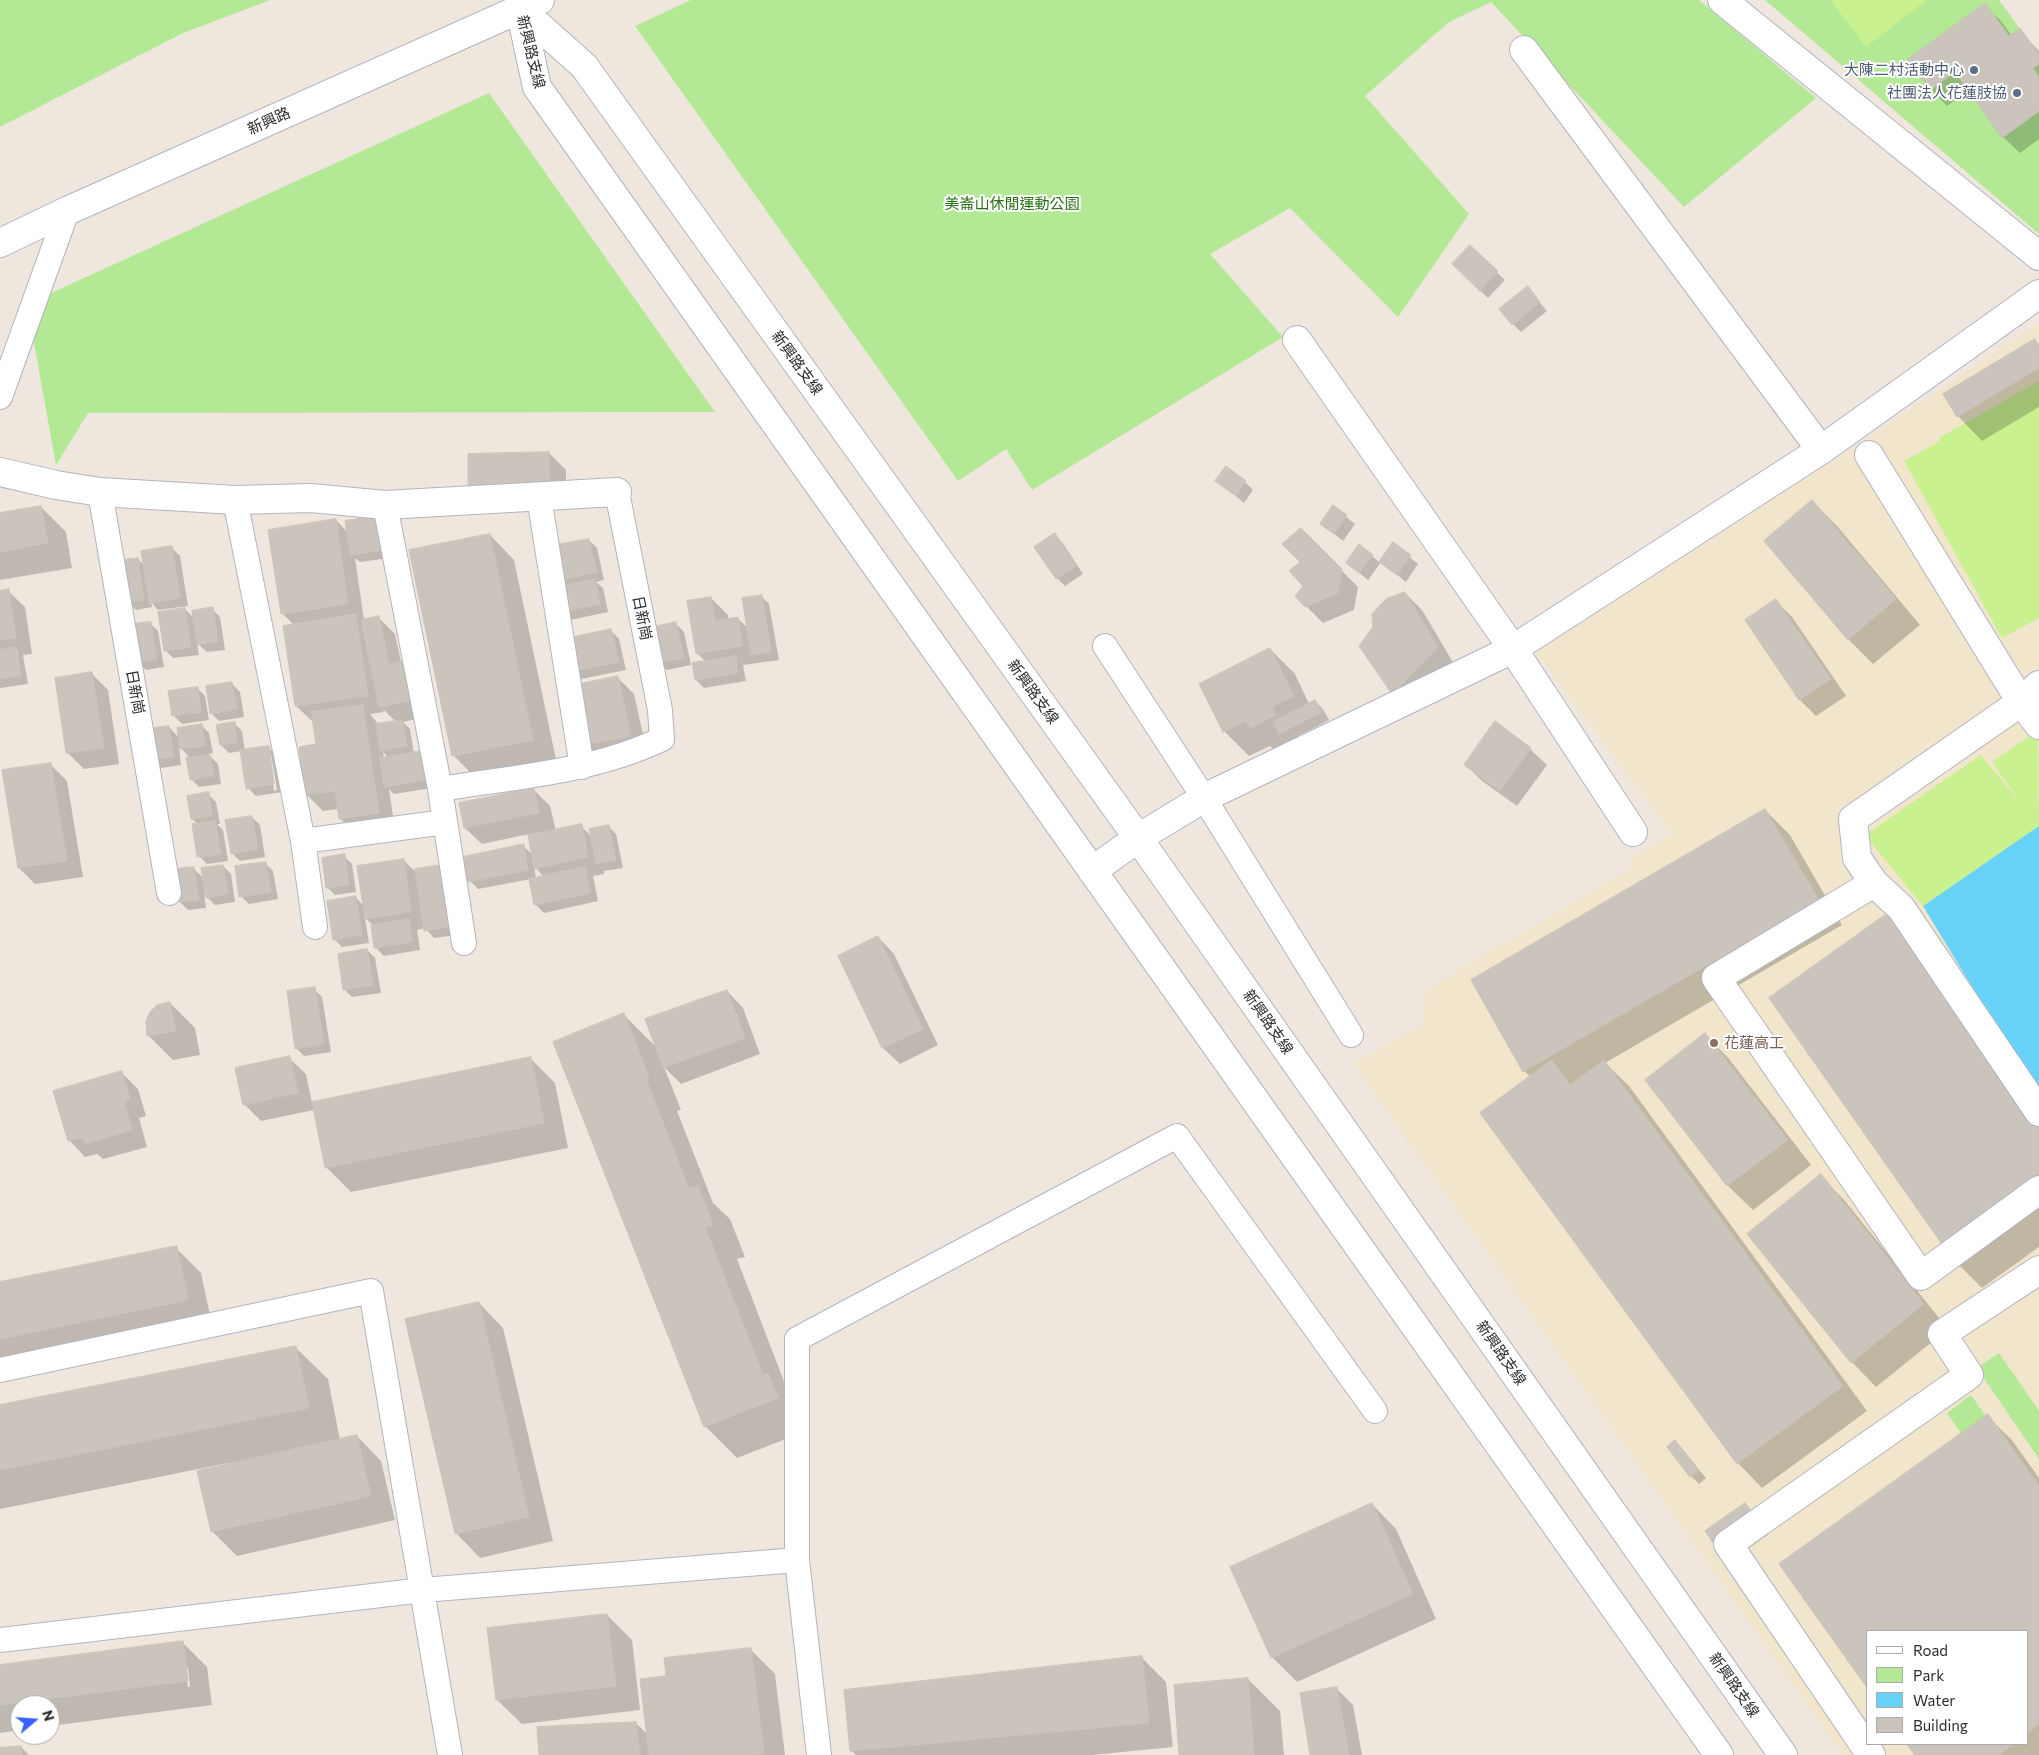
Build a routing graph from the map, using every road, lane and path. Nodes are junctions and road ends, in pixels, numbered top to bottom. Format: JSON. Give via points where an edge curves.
{"nodes":[{"id":1,"x":1722,"y":0,"type":"edge"},
{"id":2,"x":530,"y":4,"type":"edge"},
{"id":3,"x":1524,"y":50,"type":"dead end"},
{"id":4,"x":67,"y":211,"type":"junction"},
{"id":5,"x":0,"y":243,"type":"edge"},
{"id":6,"x":2039,"y":256,"type":"edge"},
{"id":7,"x":2039,"y":294,"type":"edge"},
{"id":8,"x":1297,"y":340,"type":"dead end"},
{"id":9,"x":0,"y":397,"type":"edge"},
{"id":10,"x":1821,"y":450,"type":"junction"},
{"id":11,"x":1869,"y":455,"type":"dead end"},
{"id":12,"x":0,"y":472,"type":"edge"},
{"id":13,"x":100,"y":492,"type":"junction"},
{"id":14,"x":617,"y":492,"type":"joint"},
{"id":15,"x":539,"y":497,"type":"junction"},
{"id":16,"x":235,"y":500,"type":"junction"},
{"id":17,"x":385,"y":505,"type":"junction"},
{"id":18,"x":1105,"y":646,"type":"dead end"},
{"id":19,"x":1513,"y":648,"type":"junction"},
{"id":20,"x":2030,"y":693,"type":"edge"},
{"id":21,"x":2039,"y":725,"type":"edge"},
{"id":22,"x":582,"y":766,"type":"junction"},
{"id":23,"x":440,"y":789,"type":"junction"},
{"id":24,"x":1204,"y":798,"type":"junction"},
{"id":25,"x":445,"y":822,"type":"junction"},
{"id":26,"x":1633,"y":832,"type":"dead end"},
{"id":27,"x":1138,"y":838,"type":"junction"},
{"id":28,"x":303,"y":841,"type":"junction"},
{"id":29,"x":1092,"y":871,"type":"junction"},
{"id":30,"x":1874,"y":883,"type":"junction"},
{"id":31,"x":169,"y":892,"type":"dead end"},
{"id":32,"x":315,"y":927,"type":"dead end"},
{"id":33,"x":464,"y":943,"type":"dead end"},
{"id":34,"x":1351,"y":1036,"type":"dead end"},
{"id":35,"x":2039,"y":1112,"type":"edge"},
{"id":36,"x":2039,"y":1190,"type":"edge"},
{"id":37,"x":2039,"y":1270,"type":"edge"},
{"id":38,"x":0,"y":1370,"type":"edge"},
{"id":39,"x":1375,"y":1411,"type":"dead end"},
{"id":40,"x":797,"y":1560,"type":"junction"},
{"id":41,"x":423,"y":1590,"type":"junction"},
{"id":42,"x":0,"y":1640,"type":"edge"},
{"id":43,"x":450,"y":1755,"type":"edge"},
{"id":44,"x":818,"y":1755,"type":"edge"},
{"id":45,"x":1719,"y":1755,"type":"edge"},
{"id":46,"x":1783,"y":1755,"type":"edge"},
{"id":47,"x":1871,"y":1755,"type":"edge"}],
"edges":[{"from":1,"to":6,"type":"street"},
{"from":2,"to":4,"type":"street","name":"新興路"},
{"from":2,"to":27,"type":"street","name":"新興路支線","via":[[584,66]]},
{"from":2,"to":29,"type":"street","name":"新興路支線","via":[[537,87]]},
{"from":3,"to":10,"type":"street"},
{"from":4,"to":5,"type":"street","name":"新興路"},
{"from":4,"to":9,"type":"lane"},
{"from":7,"to":10,"type":"street"},
{"from":8,"to":19,"type":"street"},
{"from":10,"to":19,"type":"street"},
{"from":11,"to":20,"type":"street"},
{"from":12,"to":13,"type":"street","name":"日新崗"},
{"from":13,"to":16,"type":"street","name":"日新崗"},
{"from":13,"to":31,"type":"lane","name":"日新崗"},
{"from":14,"to":15,"type":"street","name":"日新崗"},
{"from":14,"to":22,"type":"lane","name":"日新崗","via":[[660,710],[662,740],[635,752]]},
{"from":15,"to":17,"type":"street","name":"日新崗"},
{"from":15,"to":22,"type":"lane"},
{"from":16,"to":17,"type":"street","name":"日新崗","via":[[311,498]]},
{"from":16,"to":28,"type":"lane"},
{"from":17,"to":23,"type":"lane"},
{"from":18,"to":24,"type":"lane"},
{"from":19,"to":24,"type":"street"},
{"from":19,"to":26,"type":"street"},
{"from":20,"to":21,"type":"street"},
{"from":20,"to":30,"type":"street","via":[[1854,819],[1857,858]]},
{"from":22,"to":23,"type":"lane","name":"日新崗"},
{"from":23,"to":25,"type":"lane"},
{"from":24,"to":27,"type":"street"},
{"from":24,"to":34,"type":"lane"},
{"from":25,"to":28,"type":"lane"},
{"from":25,"to":33,"type":"lane"},
{"from":27,"to":29,"type":"street"},
{"from":27,"to":46,"type":"street","name":"新興路支線"},
{"from":28,"to":32,"type":"lane"},
{"from":29,"to":45,"type":"street","name":"新興路支線"},
{"from":30,"to":35,"type":"street","via":[[1901,908]]},
{"from":30,"to":36,"type":"street","via":[[1716,978],[1921,1276]]},
{"from":37,"to":47,"type":"street","via":[[1942,1334],[1969,1375],[1728,1544]]},
{"from":38,"to":41,"type":"lane","via":[[372,1291]]},
{"from":39,"to":40,"type":"lane","via":[[1177,1136],[797,1339]]},
{"from":40,"to":41,"type":"lane"},
{"from":40,"to":44,"type":"lane"},
{"from":41,"to":42,"type":"lane"},
{"from":41,"to":43,"type":"lane"}]}
